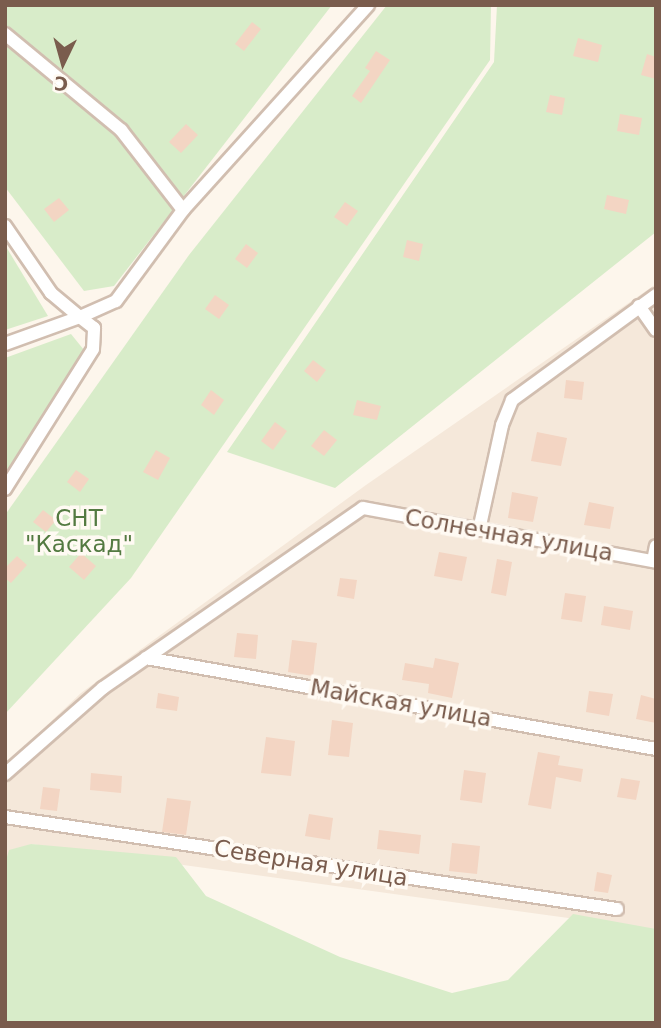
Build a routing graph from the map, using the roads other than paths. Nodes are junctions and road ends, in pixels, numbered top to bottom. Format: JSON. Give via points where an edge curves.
{"nodes":[{"id":1,"x":368,"y":5,"type":"edge"},
{"id":2,"x":5,"y":34,"type":"edge"},
{"id":3,"x":183,"y":210,"type":"junction"},
{"id":4,"x":5,"y":226,"type":"edge"},
{"id":5,"x":656,"y":295,"type":"edge"},
{"id":6,"x":639,"y":306,"type":"junction"},
{"id":7,"x":80,"y":317,"type":"junction"},
{"id":8,"x":656,"y":330,"type":"edge"},
{"id":9,"x":5,"y":344,"type":"edge"},
{"id":10,"x":5,"y":489,"type":"edge"},
{"id":11,"x":479,"y":530,"type":"junction"},
{"id":12,"x":656,"y":546,"type":"edge"},
{"id":13,"x":654,"y":562,"type":"edge"},
{"id":14,"x":146,"y":658,"type":"junction"},
{"id":15,"x":656,"y":749,"type":"edge"},
{"id":16,"x":5,"y":774,"type":"edge"},
{"id":17,"x":5,"y":817,"type":"edge"},
{"id":18,"x":617,"y":909,"type":"dead end"}],
"edges":[{"from":1,"to":3,"type":"street"},
{"from":2,"to":3,"type":"street","via":[[54,70],[121,130]]},
{"from":3,"to":7,"type":"street","via":[[116,301]]},
{"from":4,"to":7,"type":"street","via":[[51,293]]},
{"from":5,"to":6,"type":"street"},
{"from":6,"to":8,"type":"street"},
{"from":6,"to":11,"type":"street","via":[[512,400],[502,425]]},
{"from":7,"to":9,"type":"street"},
{"from":7,"to":10,"type":"street","via":[[94,328],[93,349]]},
{"from":11,"to":13,"type":"street","name":"Солнечная улица"},
{"from":11,"to":14,"type":"street","name":"Солнечная улица","via":[[363,509]]},
{"from":12,"to":13,"type":"street"},
{"from":14,"to":15,"type":"street","name":"Майская улица"},
{"from":14,"to":16,"type":"street","via":[[103,688]]},
{"from":17,"to":18,"type":"street","name":"Северная улица"}]}
